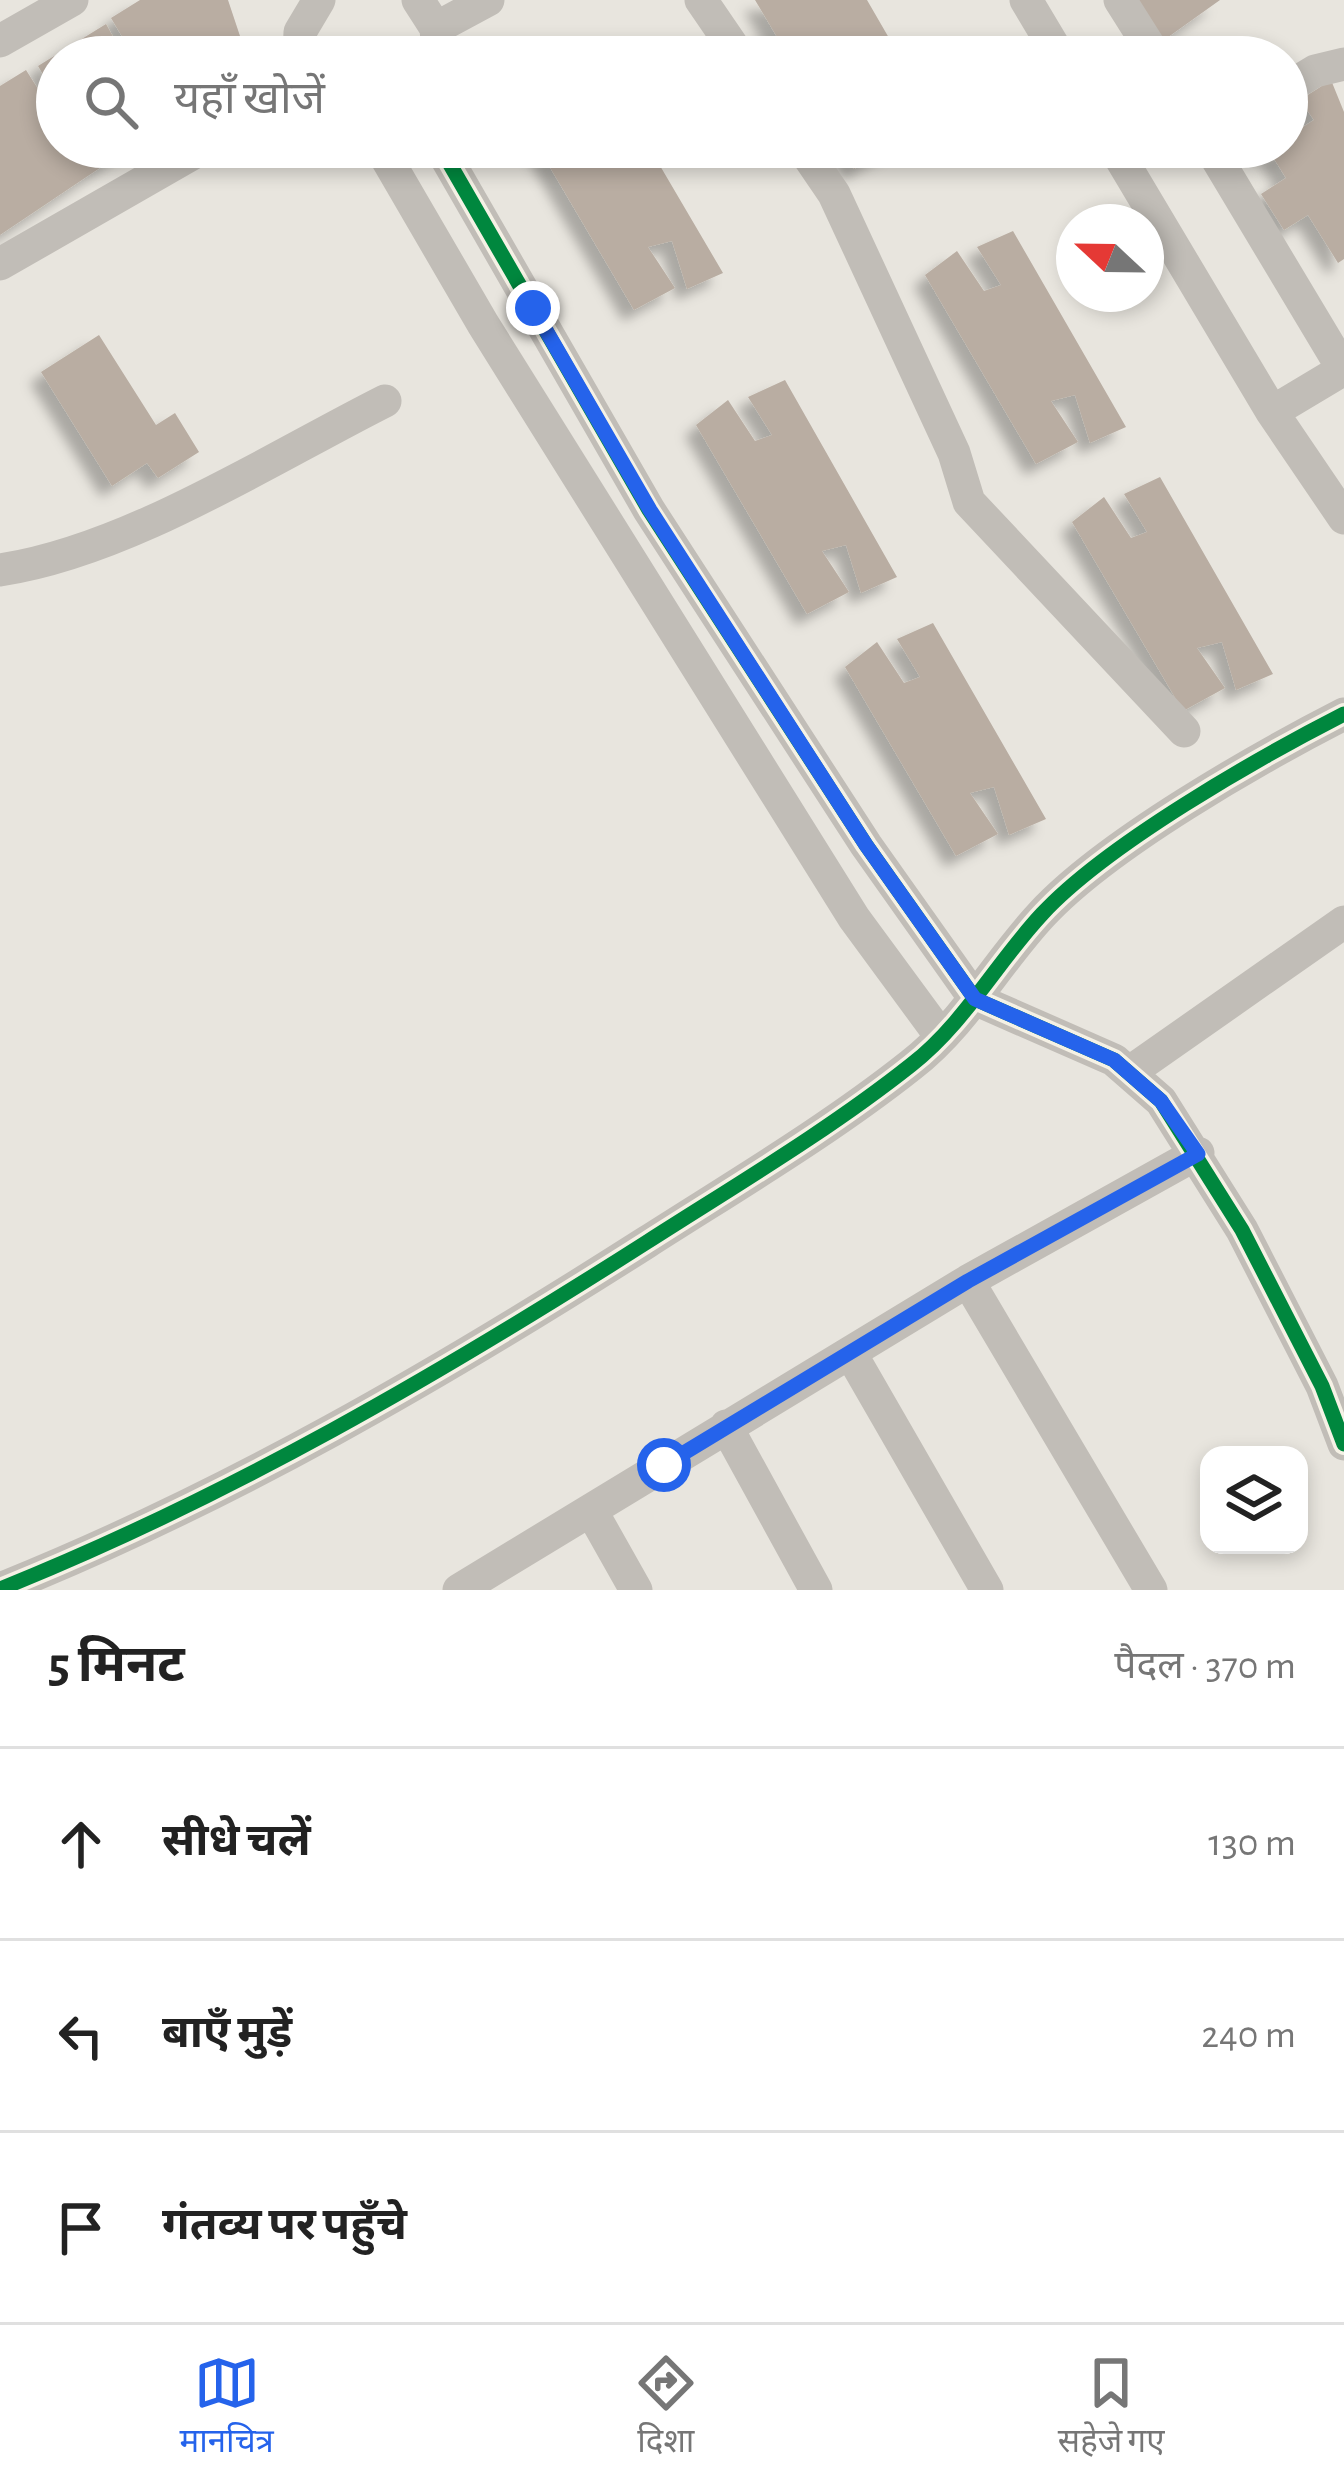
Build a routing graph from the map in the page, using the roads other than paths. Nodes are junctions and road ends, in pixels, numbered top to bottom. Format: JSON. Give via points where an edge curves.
{"nodes":[{"id":1,"x":72,"y":0,"type":"edge"},
{"id":2,"x":488,"y":0,"type":"edge"},
{"id":3,"x":701,"y":0,"type":"edge"},
{"id":4,"x":1026,"y":0,"type":"edge"},
{"id":5,"x":1120,"y":0,"type":"edge"},
{"id":6,"x":307,"y":6,"type":"edge"},
{"id":7,"x":431,"y":28,"type":"edge"},
{"id":8,"x":302,"y":36,"type":"edge"},
{"id":9,"x":726,"y":36,"type":"edge"},
{"id":10,"x":1047,"y":36,"type":"edge"},
{"id":11,"x":1143,"y":36,"type":"edge"},
{"id":12,"x":0,"y":41,"type":"edge"},
{"id":13,"x":1344,"y":64,"type":"edge"},
{"id":14,"x":1308,"y":75,"type":"edge"},
{"id":15,"x":167,"y":168,"type":"edge"},
{"id":16,"x":392,"y":168,"type":"edge"},
{"id":17,"x":452,"y":168,"type":"edge"},
{"id":18,"x":816,"y":168,"type":"edge"},
{"id":19,"x":1127,"y":168,"type":"edge"},
{"id":20,"x":1223,"y":168,"type":"edge"},
{"id":21,"x":0,"y":264,"type":"edge"},
{"id":22,"x":1344,"y":369,"type":"edge"},
{"id":23,"x":385,"y":401,"type":"dead end"},
{"id":24,"x":1272,"y":412,"type":"junction"},
{"id":25,"x":1344,"y":518,"type":"edge"},
{"id":26,"x":0,"y":570,"type":"edge"},
{"id":27,"x":1344,"y":714,"type":"edge"},
{"id":28,"x":1184,"y":731,"type":"dead end"},
{"id":29,"x":1344,"y":922,"type":"edge"},
{"id":30,"x":975,"y":999,"type":"junction"},
{"id":31,"x":940,"y":1036,"type":"junction"},
{"id":32,"x":1130,"y":1072,"type":"junction"},
{"id":33,"x":1198,"y":1154,"type":"junction"},
{"id":34,"x":968,"y":1281,"type":"junction"},
{"id":35,"x":851,"y":1354,"type":"junction"},
{"id":36,"x":1333,"y":1380,"type":"edge"},
{"id":37,"x":726,"y":1426,"type":"junction"},
{"id":38,"x":1344,"y":1444,"type":"edge"},
{"id":39,"x":592,"y":1512,"type":"junction"},
{"id":40,"x":470,"y":1587,"type":"edge"},
{"id":41,"x":0,"y":1589,"type":"edge"},
{"id":42,"x":636,"y":1590,"type":"edge"},
{"id":43,"x":816,"y":1590,"type":"edge"},
{"id":44,"x":986,"y":1590,"type":"edge"},
{"id":45,"x":1151,"y":1590,"type":"edge"}],
"edges":[{"from":1,"to":12,"type":"street"},
{"from":2,"to":7,"type":"street"},
{"from":3,"to":9,"type":"street"},
{"from":4,"to":10,"type":"street"},
{"from":5,"to":11,"type":"street"},
{"from":6,"to":8,"type":"street"},
{"from":13,"to":14,"type":"street"},
{"from":15,"to":21,"type":"street"},
{"from":16,"to":31,"type":"street","via":[[854,917]]},
{"from":17,"to":30,"type":"street","via":[[650,510]]},
{"from":18,"to":28,"type":"street","via":[[970,502]]},
{"from":19,"to":24,"type":"street"},
{"from":20,"to":22,"type":"street"},
{"from":22,"to":24,"type":"street"},
{"from":23,"to":26,"type":"street","via":[[72,556]]},
{"from":24,"to":25,"type":"street"},
{"from":27,"to":30,"type":"street","via":[[1115,855],[1044,912]]},
{"from":29,"to":32,"type":"street"},
{"from":30,"to":31,"type":"street"},
{"from":30,"to":32,"type":"street"},
{"from":31,"to":41,"type":"street","via":[[830,1123],[415,1387],[317,1442]]},
{"from":32,"to":33,"type":"street"},
{"from":33,"to":34,"type":"street"},
{"from":33,"to":36,"type":"street"},
{"from":34,"to":35,"type":"street"},
{"from":34,"to":45,"type":"street"},
{"from":35,"to":37,"type":"street"},
{"from":35,"to":44,"type":"street"},
{"from":36,"to":38,"type":"street"},
{"from":37,"to":39,"type":"street"},
{"from":37,"to":43,"type":"street"},
{"from":39,"to":40,"type":"street"},
{"from":39,"to":42,"type":"street"}]}
